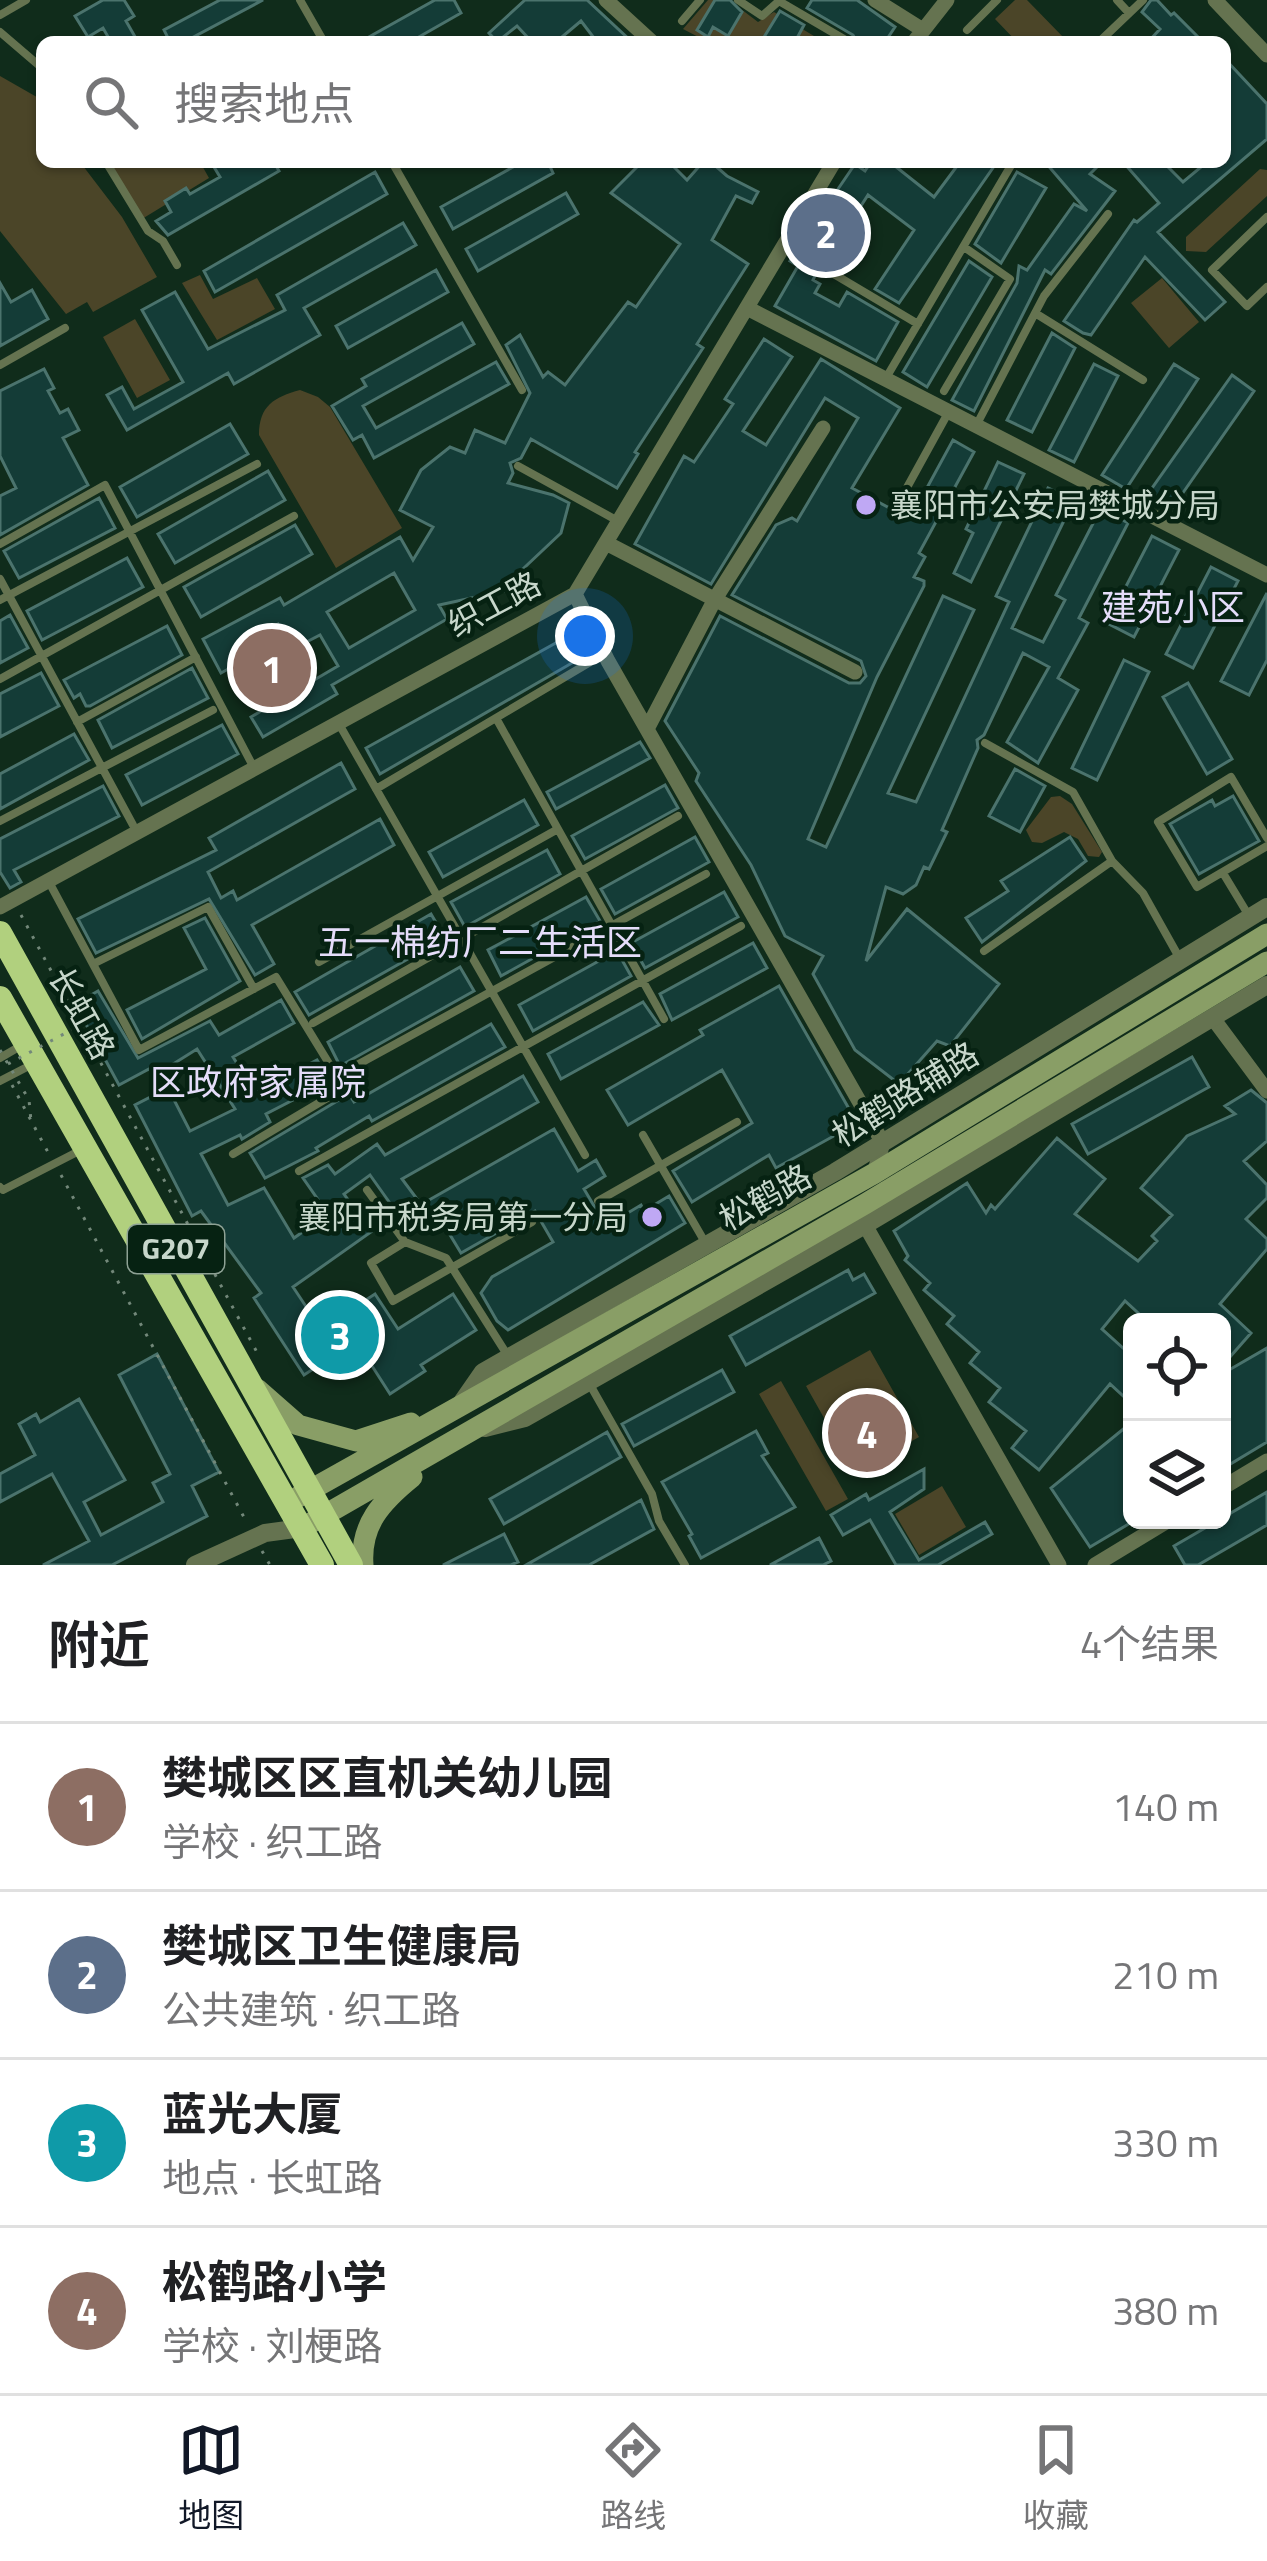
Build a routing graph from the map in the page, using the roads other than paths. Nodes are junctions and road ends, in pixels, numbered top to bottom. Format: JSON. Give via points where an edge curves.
{"nodes":[{"id":1,"x":26,"y":0,"type":"edge"},
{"id":2,"x":300,"y":0,"type":"edge"},
{"id":3,"x":606,"y":0,"type":"edge"},
{"id":4,"x":700,"y":0,"type":"edge"},
{"id":5,"x":738,"y":0,"type":"edge"},
{"id":6,"x":874,"y":0,"type":"edge"},
{"id":7,"x":947,"y":0,"type":"edge"},
{"id":8,"x":997,"y":0,"type":"edge"},
{"id":9,"x":1117,"y":0,"type":"edge"},
{"id":10,"x":1143,"y":0,"type":"edge"},
{"id":11,"x":1215,"y":0,"type":"edge"},
{"id":12,"x":1130,"y":13,"type":"junction"},
{"id":13,"x":0,"y":15,"type":"edge"},
{"id":14,"x":682,"y":21,"type":"dead end"},
{"id":15,"x":967,"y":30,"type":"dead end"},
{"id":16,"x":0,"y":32,"type":"edge"},
{"id":17,"x":321,"y":36,"type":"edge"},
{"id":18,"x":645,"y":36,"type":"edge"},
{"id":19,"x":839,"y":36,"type":"edge"},
{"id":20,"x":918,"y":36,"type":"edge"},
{"id":21,"x":1105,"y":36,"type":"edge"},
{"id":22,"x":1267,"y":55,"type":"edge"},
{"id":23,"x":36,"y":63,"type":"edge"},
{"id":24,"x":110,"y":168,"type":"edge"},
{"id":25,"x":395,"y":168,"type":"edge"},
{"id":26,"x":830,"y":168,"type":"edge"},
{"id":27,"x":1010,"y":168,"type":"edge"},
{"id":28,"x":1108,"y":214,"type":"dead end"},
{"id":29,"x":1264,"y":225,"type":"edge"},
{"id":30,"x":788,"y":239,"type":"junction"},
{"id":31,"x":964,"y":248,"type":"junction"},
{"id":32,"x":177,"y":266,"type":"dead end"},
{"id":33,"x":1267,"y":287,"type":"edge"},
{"id":34,"x":747,"y":308,"type":"junction"},
{"id":35,"x":1035,"y":313,"type":"junction"},
{"id":36,"x":918,"y":324,"type":"junction"},
{"id":37,"x":65,"y":328,"type":"dead end"},
{"id":38,"x":0,"y":364,"type":"edge"},
{"id":39,"x":886,"y":379,"type":"junction"},
{"id":40,"x":1143,"y":380,"type":"dead end"},
{"id":41,"x":522,"y":390,"type":"dead end"},
{"id":42,"x":944,"y":391,"type":"dead end"},
{"id":43,"x":948,"y":411,"type":"junction"},
{"id":44,"x":976,"y":425,"type":"junction"},
{"id":45,"x":824,"y":428,"type":"dead end"},
{"id":46,"x":257,"y":464,"type":"dead end"},
{"id":47,"x":518,"y":466,"type":"dead end"},
{"id":48,"x":899,"y":502,"type":"dead end"},
{"id":49,"x":294,"y":516,"type":"dead end"},
{"id":50,"x":619,"y":522,"type":"junction"},
{"id":51,"x":130,"y":532,"type":"junction"},
{"id":52,"x":606,"y":542,"type":"junction"},
{"id":53,"x":0,"y":544,"type":"edge"},
{"id":54,"x":1267,"y":575,"type":"edge"},
{"id":55,"x":0,"y":579,"type":"edge"},
{"id":56,"x":160,"y":590,"type":"junction"},
{"id":57,"x":575,"y":594,"type":"junction"},
{"id":58,"x":4,"y":598,"type":"edge"},
{"id":59,"x":715,"y":599,"type":"junction"},
{"id":60,"x":42,"y":656,"type":"junction"},
{"id":61,"x":196,"y":657,"type":"junction"},
{"id":62,"x":597,"y":658,"type":"dead end"},
{"id":63,"x":855,"y":672,"type":"dead end"},
{"id":64,"x":0,"y":679,"type":"edge"},
{"id":65,"x":213,"y":710,"type":"dead end"},
{"id":66,"x":496,"y":718,"type":"junction"},
{"id":67,"x":77,"y":722,"type":"junction"},
{"id":68,"x":339,"y":722,"type":"junction"},
{"id":69,"x":647,"y":729,"type":"junction"},
{"id":70,"x":985,"y":743,"type":"dead end"},
{"id":71,"x":101,"y":767,"type":"junction"},
{"id":72,"x":254,"y":769,"type":"junction"},
{"id":73,"x":376,"y":789,"type":"junction"},
{"id":74,"x":678,"y":816,"type":"dead end"},
{"id":75,"x":0,"y":821,"type":"edge"},
{"id":76,"x":133,"y":825,"type":"dead end"},
{"id":77,"x":557,"y":829,"type":"junction"},
{"id":78,"x":1267,"y":842,"type":"edge"},
{"id":79,"x":1112,"y":861,"type":"junction"},
{"id":80,"x":581,"y":871,"type":"junction"},
{"id":81,"x":1222,"y":872,"type":"junction"},
{"id":82,"x":706,"y":874,"type":"dead end"},
{"id":83,"x":48,"y":880,"type":"junction"},
{"id":84,"x":437,"y":896,"type":"junction"},
{"id":85,"x":6,"y":903,"type":"edge"},
{"id":86,"x":1258,"y":912,"type":"edge"},
{"id":87,"x":612,"y":926,"type":"junction"},
{"id":88,"x":741,"y":926,"type":"dead end"},
{"id":89,"x":0,"y":933,"type":"edge"},
{"id":90,"x":1267,"y":934,"type":"edge"},
{"id":91,"x":462,"y":939,"type":"junction"},
{"id":92,"x":984,"y":951,"type":"dead end"},
{"id":93,"x":320,"y":962,"type":"dead end"},
{"id":94,"x":1267,"y":962,"type":"edge"},
{"id":95,"x":93,"y":964,"type":"junction"},
{"id":96,"x":642,"y":980,"type":"junction"},
{"id":97,"x":1267,"y":985,"type":"edge"},
{"id":98,"x":254,"y":989,"type":"junction"},
{"id":99,"x":1197,"y":989,"type":"junction"},
{"id":100,"x":492,"y":992,"type":"junction"},
{"id":101,"x":0,"y":998,"type":"edge"},
{"id":102,"x":664,"y":1019,"type":"dead end"},
{"id":103,"x":313,"y":1023,"type":"dead end"},
{"id":104,"x":1105,"y":1045,"type":"junction"},
{"id":105,"x":523,"y":1046,"type":"junction"},
{"id":106,"x":11,"y":1055,"type":"edge"},
{"id":107,"x":346,"y":1071,"type":"dead end"},
{"id":108,"x":4,"y":1079,"type":"edge"},
{"id":109,"x":1267,"y":1090,"type":"edge"},
{"id":110,"x":737,"y":1122,"type":"dead end"},
{"id":111,"x":643,"y":1135,"type":"dead end"},
{"id":112,"x":884,"y":1143,"type":"junction"},
{"id":113,"x":233,"y":1154,"type":"dead end"},
{"id":114,"x":585,"y":1155,"type":"dead end"},
{"id":115,"x":90,"y":1158,"type":"junction"},
{"id":116,"x":660,"y":1165,"type":"junction"},
{"id":117,"x":299,"y":1171,"type":"dead end"},
{"id":118,"x":874,"y":1173,"type":"junction"},
{"id":119,"x":0,"y":1187,"type":"edge"},
{"id":120,"x":368,"y":1190,"type":"dead end"},
{"id":121,"x":598,"y":1201,"type":"dead end"},
{"id":122,"x":865,"y":1215,"type":"junction"},
{"id":123,"x":532,"y":1222,"type":"dead end"},
{"id":124,"x":405,"y":1243,"type":"junction"},
{"id":125,"x":707,"y":1245,"type":"junction"},
{"id":126,"x":452,"y":1267,"type":"junction"},
{"id":127,"x":713,"y":1301,"type":"junction"},
{"id":128,"x":509,"y":1358,"type":"junction"},
{"id":129,"x":258,"y":1376,"type":"junction"},
{"id":130,"x":588,"y":1382,"type":"junction"},
{"id":131,"x":458,"y":1408,"type":"junction"},
{"id":132,"x":469,"y":1432,"type":"junction"},
{"id":133,"x":1267,"y":1461,"type":"edge"},
{"id":134,"x":1231,"y":1483,"type":"edge"},
{"id":135,"x":298,"y":1497,"type":"junction"},
{"id":136,"x":312,"y":1522,"type":"junction"},
{"id":137,"x":1154,"y":1529,"type":"edge"},
{"id":138,"x":260,"y":1535,"type":"junction"},
{"id":139,"x":195,"y":1565,"type":"edge"},
{"id":140,"x":322,"y":1565,"type":"edge"},
{"id":141,"x":351,"y":1565,"type":"edge"},
{"id":142,"x":362,"y":1565,"type":"edge"},
{"id":143,"x":685,"y":1565,"type":"edge"},
{"id":144,"x":1059,"y":1565,"type":"edge"},
{"id":145,"x":1095,"y":1565,"type":"edge"}],
"edges":[{"from":1,"to":13,"type":"lane"},
{"from":2,"to":17,"type":"lane"},
{"from":3,"to":18,"type":"street"},
{"from":4,"to":14,"type":"lane"},
{"from":5,"to":19,"type":"lane","via":[[762,16],[779,1]]},
{"from":6,"to":20,"type":"street"},
{"from":7,"to":20,"type":"street"},
{"from":8,"to":15,"type":"lane"},
{"from":9,"to":12,"type":"lane"},
{"from":10,"to":12,"type":"lane"},
{"from":11,"to":22,"type":"street"},
{"from":12,"to":21,"type":"lane"},
{"from":16,"to":23,"type":"lane"},
{"from":24,"to":32,"type":"lane"},
{"from":25,"to":41,"type":"lane"},
{"from":26,"to":30,"type":"street","name":"织工路"},
{"from":27,"to":31,"type":"lane"},
{"from":28,"to":35,"type":"lane"},
{"from":29,"to":33,"type":"lane","via":[[1212,270],[1247,306]]},
{"from":30,"to":34,"type":"street","name":"织工路"},
{"from":30,"to":36,"type":"lane"},
{"from":31,"to":36,"type":"lane"},
{"from":31,"to":42,"type":"lane","via":[[1010,279]]},
{"from":34,"to":39,"type":"street"},
{"from":34,"to":50,"type":"street","name":"织工路"},
{"from":35,"to":40,"type":"lane"},
{"from":35,"to":44,"type":"lane"},
{"from":36,"to":39,"type":"lane"},
{"from":37,"to":38,"type":"lane"},
{"from":39,"to":43,"type":"street"},
{"from":43,"to":44,"type":"street"},
{"from":43,"to":48,"type":"lane"},
{"from":44,"to":54,"type":"street"},
{"from":45,"to":59,"type":"street"},
{"from":46,"to":51,"type":"lane"},
{"from":47,"to":50,"type":"lane"},
{"from":49,"to":56,"type":"lane"},
{"from":50,"to":52,"type":"street","name":"织工路"},
{"from":51,"to":53,"type":"lane","via":[[105,485]]},
{"from":51,"to":56,"type":"lane"},
{"from":51,"to":58,"type":"lane"},
{"from":52,"to":57,"type":"street","name":"织工路"},
{"from":52,"to":59,"type":"street"},
{"from":55,"to":58,"type":"lane"},
{"from":56,"to":60,"type":"lane"},
{"from":56,"to":61,"type":"lane"},
{"from":57,"to":68,"type":"street","name":"织工路"},
{"from":57,"to":69,"type":"street"},
{"from":58,"to":60,"type":"lane"},
{"from":59,"to":63,"type":"street"},
{"from":59,"to":69,"type":"street"},
{"from":60,"to":64,"type":"lane"},
{"from":60,"to":67,"type":"lane"},
{"from":61,"to":67,"type":"lane"},
{"from":61,"to":72,"type":"lane"},
{"from":62,"to":66,"type":"lane"},
{"from":65,"to":71,"type":"lane"},
{"from":66,"to":73,"type":"lane"},
{"from":66,"to":77,"type":"lane"},
{"from":67,"to":71,"type":"lane"},
{"from":68,"to":72,"type":"street","name":"织工路"},
{"from":68,"to":73,"type":"lane"},
{"from":69,"to":112,"type":"street"},
{"from":70,"to":79,"type":"lane","via":[[1073,792]]},
{"from":71,"to":75,"type":"lane"},
{"from":71,"to":76,"type":"lane"},
{"from":72,"to":83,"type":"street","name":"织工路"},
{"from":73,"to":84,"type":"lane"},
{"from":74,"to":80,"type":"lane"},
{"from":77,"to":80,"type":"lane"},
{"from":77,"to":84,"type":"lane"},
{"from":78,"to":81,"type":"lane"},
{"from":78,"to":81,"type":"lane","via":[[1231,777],[1158,822],[1197,887]]},
{"from":79,"to":92,"type":"lane"},
{"from":79,"to":99,"type":"lane","via":[[1143,893]]},
{"from":80,"to":87,"type":"lane"},
{"from":80,"to":91,"type":"lane"},
{"from":81,"to":86,"type":"lane"},
{"from":82,"to":87,"type":"lane"},
{"from":83,"to":85,"type":"street","name":"织工路"},
{"from":83,"to":95,"type":"lane"},
{"from":84,"to":91,"type":"lane"},
{"from":84,"to":93,"type":"lane"},
{"from":86,"to":99,"type":"street","name":"松鹤路辅路"},
{"from":87,"to":96,"type":"lane"},
{"from":87,"to":100,"type":"lane"},
{"from":88,"to":96,"type":"lane"},
{"from":89,"to":129,"type":"highway","name":"长虹路","number":"G207"},
{"from":90,"to":99,"type":"main road","name":"松鹤路"},
{"from":91,"to":100,"type":"lane"},
{"from":91,"to":103,"type":"lane"},
{"from":94,"to":99,"type":"main road","name":"松鹤路"},
{"from":95,"to":98,"type":"lane","via":[[208,907]]},
{"from":95,"to":98,"type":"lane","via":[[140,1050]]},
{"from":96,"to":102,"type":"lane"},
{"from":96,"to":105,"type":"lane"},
{"from":97,"to":99,"type":"street","name":"松鹤路辅路"},
{"from":98,"to":113,"type":"lane","via":[[276,977],[344,1088]]},
{"from":99,"to":104,"type":"main road","name":"松鹤路"},
{"from":99,"to":104,"type":"street","name":"松鹤路辅路"},
{"from":99,"to":109,"type":"street"},
{"from":100,"to":105,"type":"lane"},
{"from":100,"to":107,"type":"lane"},
{"from":101,"to":106,"type":"highway","name":"长虹路","number":"G207"},
{"from":104,"to":112,"type":"street","name":"松鹤路辅路"},
{"from":104,"to":118,"type":"main road","name":"松鹤路"},
{"from":104,"to":122,"type":"main road","name":"松鹤路"},
{"from":105,"to":114,"type":"lane"},
{"from":105,"to":117,"type":"lane"},
{"from":106,"to":108,"type":"lane","via":[[29,1066]]},
{"from":106,"to":115,"type":"highway","name":"长虹路","number":"G207"},
{"from":110,"to":116,"type":"lane"},
{"from":111,"to":116,"type":"lane"},
{"from":112,"to":118,"type":"street"},
{"from":112,"to":125,"type":"street","name":"松鹤路辅路"},
{"from":115,"to":119,"type":"lane","via":[[83,1148]]},
{"from":115,"to":135,"type":"highway","name":"长虹路","number":"G207"},
{"from":116,"to":121,"type":"lane"},
{"from":116,"to":125,"type":"lane"},
{"from":118,"to":122,"type":"street"},
{"from":118,"to":131,"type":"main road","name":"松鹤路"},
{"from":120,"to":124,"type":"lane"},
{"from":122,"to":127,"type":"main road","name":"松鹤路"},
{"from":122,"to":144,"type":"street"},
{"from":123,"to":126,"type":"lane"},
{"from":124,"to":126,"type":"lane"},
{"from":124,"to":126,"type":"lane","via":[[371,1263],[393,1301]]},
{"from":125,"to":128,"type":"street","name":"松鹤路辅路"},
{"from":126,"to":128,"type":"lane"},
{"from":127,"to":130,"type":"street"},
{"from":127,"to":132,"type":"main road","name":"松鹤路"},
{"from":128,"to":131,"type":"street","name":"松鹤路辅路","via":[[483,1372]]},
{"from":129,"to":131,"type":"main road","via":[[298,1425],[356,1441]]},
{"from":129,"to":135,"type":"highway","name":"长虹路","number":"G207"},
{"from":130,"to":132,"type":"street","via":[[525,1418]]},
{"from":130,"to":143,"type":"lane"},
{"from":131,"to":135,"type":"main road","name":"松鹤路"},
{"from":132,"to":136,"type":"main road","name":"松鹤路"},
{"from":132,"to":142,"type":"main road","via":[[390,1494],[361,1537]]},
{"from":133,"to":134,"type":"street"},
{"from":135,"to":136,"type":"highway","name":"长虹路","number":"G207"},
{"from":135,"to":138,"type":"street"},
{"from":136,"to":138,"type":"street"},
{"from":136,"to":140,"type":"highway","name":"长虹路","number":"G207"},
{"from":136,"to":141,"type":"highway","name":"长虹路","number":"G207"},
{"from":137,"to":145,"type":"street"},
{"from":138,"to":139,"type":"street"}]}
